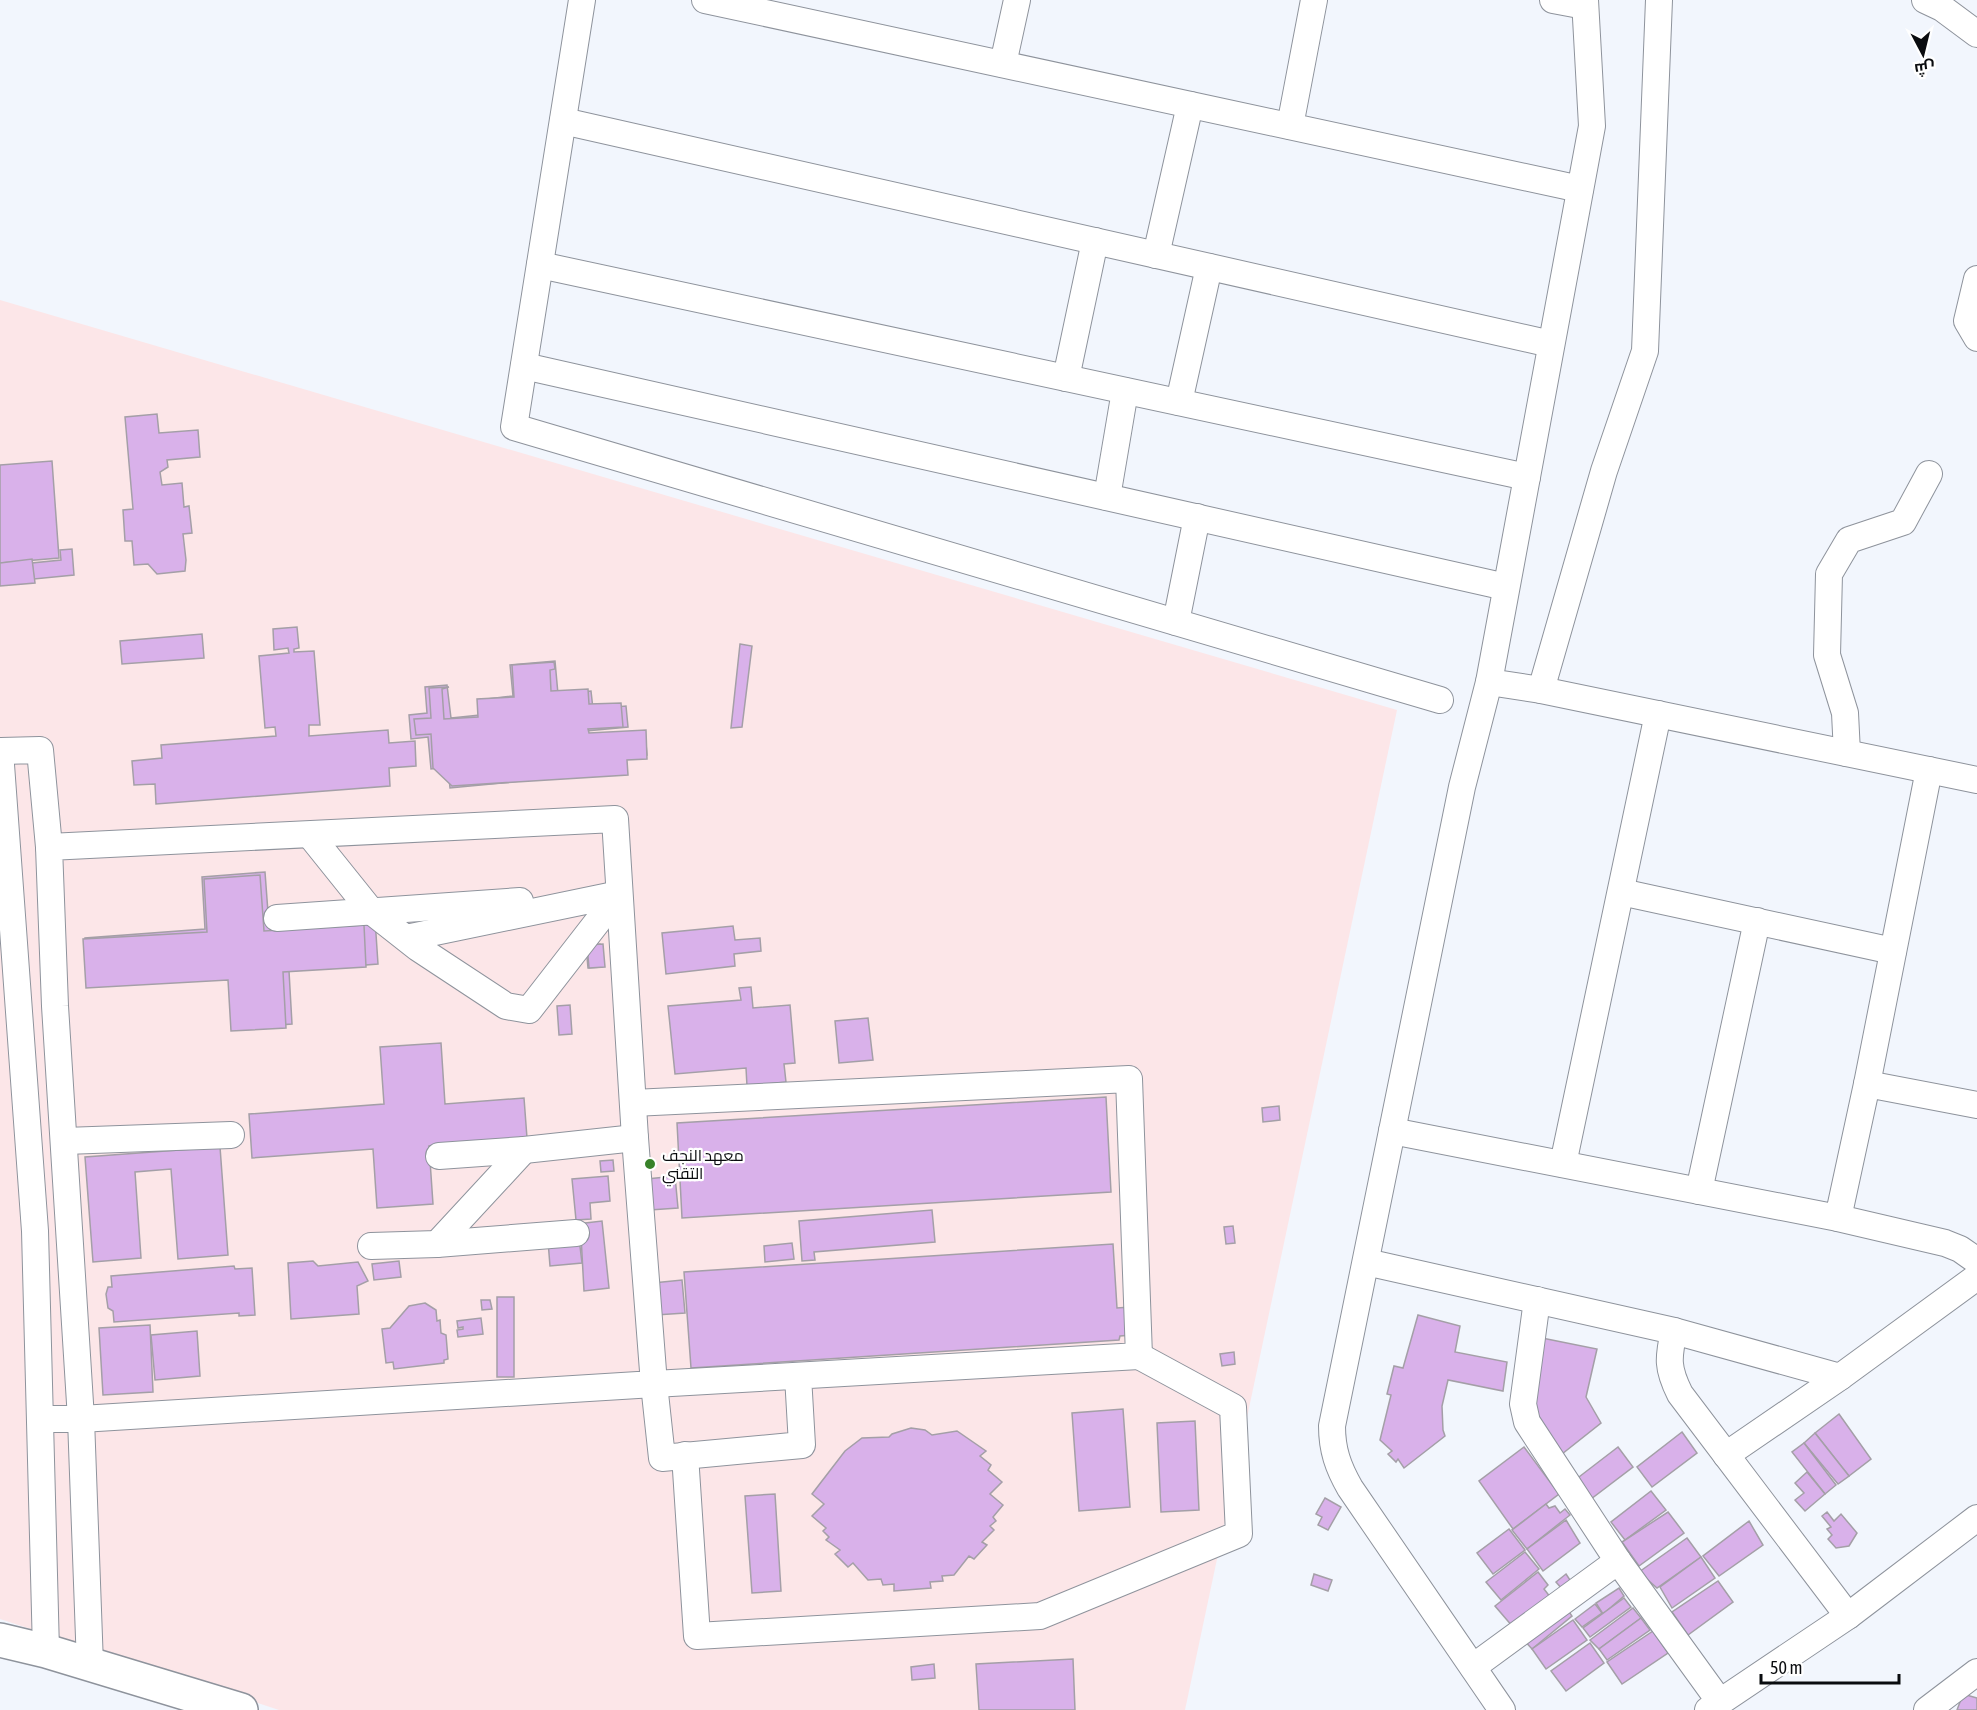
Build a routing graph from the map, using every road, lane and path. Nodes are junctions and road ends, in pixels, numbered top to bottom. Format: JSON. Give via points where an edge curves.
{"nodes":[{"id":1,"x":582,"y":0,"type":"edge"},
{"id":2,"x":705,"y":0,"type":"edge"},
{"id":3,"x":1017,"y":0,"type":"edge"},
{"id":4,"x":1314,"y":0,"type":"edge"},
{"id":5,"x":1554,"y":0,"type":"edge"},
{"id":6,"x":1659,"y":0,"type":"edge"},
{"id":7,"x":1585,"y":3,"type":"edge"},
{"id":8,"x":1938,"y":3,"type":"edge"},
{"id":9,"x":1977,"y":34,"type":"edge"},
{"id":10,"x":1003,"y":64,"type":"junction"},
{"id":11,"x":1190,"y":105,"type":"junction"},
{"id":12,"x":563,"y":121,"type":"junction"},
{"id":13,"x":1290,"y":126,"type":"junction"},
{"id":14,"x":1580,"y":189,"type":"junction"},
{"id":15,"x":1095,"y":241,"type":"junction"},
{"id":16,"x":1156,"y":255,"type":"junction"},
{"id":17,"x":540,"y":265,"type":"junction"},
{"id":18,"x":1209,"y":267,"type":"junction"},
{"id":19,"x":1977,"y":279,"type":"edge"},
{"id":20,"x":1977,"y":338,"type":"edge"},
{"id":21,"x":1551,"y":344,"type":"junction"},
{"id":22,"x":524,"y":366,"type":"junction"},
{"id":23,"x":1066,"y":378,"type":"junction"},
{"id":24,"x":1125,"y":391,"type":"junction"},
{"id":25,"x":1179,"y":402,"type":"junction"},
{"id":26,"x":1929,"y":474,"type":"dead end"},
{"id":27,"x":1527,"y":477,"type":"junction"},
{"id":28,"x":1107,"y":497,"type":"junction"},
{"id":29,"x":1197,"y":517,"type":"junction"},
{"id":30,"x":1506,"y":587,"type":"junction"},
{"id":31,"x":1176,"y":622,"type":"junction"},
{"id":32,"x":1488,"y":682,"type":"junction"},
{"id":33,"x":1541,"y":690,"type":"junction"},
{"id":34,"x":1440,"y":700,"type":"dead end"},
{"id":35,"x":1658,"y":714,"type":"junction"},
{"id":36,"x":1,"y":751,"type":"edge"},
{"id":37,"x":1847,"y":753,"type":"junction"},
{"id":38,"x":1929,"y":770,"type":"junction"},
{"id":39,"x":1977,"y":780,"type":"edge"},
{"id":40,"x":310,"y":835,"type":"junction"},
{"id":41,"x":49,"y":847,"type":"junction"},
{"id":42,"x":1621,"y":892,"type":"junction"},
{"id":43,"x":619,"y":894,"type":"junction"},
{"id":44,"x":371,"y":912,"type":"junction"},
{"id":45,"x":277,"y":918,"type":"dead end"},
{"id":46,"x":1757,"y":921,"type":"junction"},
{"id":47,"x":405,"y":938,"type":"junction"},
{"id":48,"x":1893,"y":951,"type":"junction"},
{"id":49,"x":18,"y":1006,"type":"junction"},
{"id":50,"x":55,"y":1006,"type":"junction"},
{"id":51,"x":1867,"y":1084,"type":"junction"},
{"id":52,"x":633,"y":1103,"type":"junction"},
{"id":53,"x":1977,"y":1105,"type":"edge"},
{"id":54,"x":1392,"y":1131,"type":"junction"},
{"id":55,"x":231,"y":1134,"type":"dead end"},
{"id":56,"x":635,"y":1138,"type":"junction"},
{"id":57,"x":65,"y":1141,"type":"junction"},
{"id":58,"x":524,"y":1150,"type":"junction"},
{"id":59,"x":439,"y":1156,"type":"dead end"},
{"id":60,"x":1563,"y":1164,"type":"junction"},
{"id":61,"x":1699,"y":1191,"type":"junction"},
{"id":62,"x":1838,"y":1218,"type":"junction"},
{"id":63,"x":68,"y":1229,"type":"junction"},
{"id":64,"x":35,"y":1230,"type":"junction"},
{"id":65,"x":576,"y":1233,"type":"dead end"},
{"id":66,"x":437,"y":1244,"type":"junction"},
{"id":67,"x":371,"y":1246,"type":"dead end"},
{"id":68,"x":1977,"y":1261,"type":"edge"},
{"id":69,"x":1366,"y":1262,"type":"junction"},
{"id":70,"x":1977,"y":1276,"type":"edge"},
{"id":71,"x":1538,"y":1300,"type":"junction"},
{"id":72,"x":1674,"y":1331,"type":"junction"},
{"id":73,"x":1139,"y":1356,"type":"junction"},
{"id":74,"x":798,"y":1376,"type":"junction"},
{"id":75,"x":1840,"y":1377,"type":"junction"},
{"id":76,"x":654,"y":1384,"type":"junction"},
{"id":77,"x":40,"y":1419,"type":"junction"},
{"id":78,"x":81,"y":1419,"type":"junction"},
{"id":79,"x":685,"y":1455,"type":"junction"},
{"id":80,"x":1726,"y":1455,"type":"junction"},
{"id":81,"x":1977,"y":1518,"type":"edge"},
{"id":82,"x":1617,"y":1561,"type":"junction"},
{"id":83,"x":1848,"y":1616,"type":"junction"},
{"id":84,"x":0,"y":1640,"type":"edge"},
{"id":85,"x":46,"y":1651,"type":"junction"},
{"id":86,"x":90,"y":1665,"type":"junction"},
{"id":87,"x":1473,"y":1667,"type":"junction"},
{"id":88,"x":1977,"y":1672,"type":"edge"},
{"id":89,"x":1714,"y":1706,"type":"edge"},
{"id":90,"x":241,"y":1710,"type":"edge"},
{"id":91,"x":1502,"y":1710,"type":"edge"},
{"id":92,"x":1927,"y":1710,"type":"edge"}],
"edges":[{"from":1,"to":12,"type":"street"},
{"from":2,"to":10,"type":"street"},
{"from":3,"to":10,"type":"street"},
{"from":4,"to":13,"type":"street"},
{"from":5,"to":7,"type":"street"},
{"from":6,"to":33,"type":"street","via":[[1645,351],[1604,471]]},
{"from":7,"to":14,"type":"street","via":[[1592,126]]},
{"from":8,"to":9,"type":"street"},
{"from":10,"to":11,"type":"street"},
{"from":11,"to":13,"type":"street"},
{"from":11,"to":16,"type":"street"},
{"from":12,"to":15,"type":"street"},
{"from":12,"to":17,"type":"street"},
{"from":13,"to":14,"type":"street"},
{"from":14,"to":21,"type":"street"},
{"from":15,"to":16,"type":"street"},
{"from":15,"to":23,"type":"street"},
{"from":16,"to":18,"type":"street"},
{"from":17,"to":22,"type":"street"},
{"from":17,"to":23,"type":"street"},
{"from":18,"to":21,"type":"street"},
{"from":18,"to":25,"type":"street"},
{"from":19,"to":20,"type":"street","via":[[1967,321]]},
{"from":21,"to":27,"type":"street"},
{"from":22,"to":28,"type":"street"},
{"from":22,"to":31,"type":"street","via":[[514,427]]},
{"from":23,"to":24,"type":"street"},
{"from":24,"to":25,"type":"street"},
{"from":24,"to":28,"type":"street"},
{"from":25,"to":27,"type":"street"},
{"from":26,"to":37,"type":"street","via":[[1903,522],[1850,540],[1829,574],[1827,655],[1845,713]]},
{"from":27,"to":30,"type":"street"},
{"from":28,"to":29,"type":"street"},
{"from":29,"to":30,"type":"street"},
{"from":29,"to":31,"type":"street"},
{"from":30,"to":32,"type":"street"},
{"from":31,"to":34,"type":"street"},
{"from":32,"to":33,"type":"street"},
{"from":32,"to":54,"type":"street","via":[[1462,787]]},
{"from":33,"to":35,"type":"street"},
{"from":35,"to":37,"type":"street"},
{"from":35,"to":42,"type":"street"},
{"from":36,"to":41,"type":"street","via":[[40,750]]},
{"from":36,"to":49,"type":"street"},
{"from":37,"to":38,"type":"street"},
{"from":38,"to":39,"type":"street"},
{"from":38,"to":48,"type":"street"},
{"from":40,"to":41,"type":"street"},
{"from":40,"to":43,"type":"street","via":[[615,819]]},
{"from":40,"to":44,"type":"street"},
{"from":41,"to":50,"type":"street"},
{"from":42,"to":46,"type":"street"},
{"from":42,"to":60,"type":"street"},
{"from":43,"to":44,"type":"street"},
{"from":43,"to":47,"type":"street"},
{"from":43,"to":47,"type":"street","via":[[529,1010],[506,1006]]},
{"from":43,"to":52,"type":"street"},
{"from":44,"to":45,"type":"street"},
{"from":44,"to":47,"type":"street"},
{"from":46,"to":48,"type":"street"},
{"from":46,"to":61,"type":"street"},
{"from":48,"to":51,"type":"street"},
{"from":49,"to":50,"type":"street"},
{"from":49,"to":64,"type":"street"},
{"from":50,"to":57,"type":"street"},
{"from":51,"to":53,"type":"street"},
{"from":51,"to":62,"type":"street"},
{"from":52,"to":56,"type":"street"},
{"from":52,"to":73,"type":"street","via":[[1128,1079]]},
{"from":54,"to":60,"type":"street"},
{"from":54,"to":69,"type":"street"},
{"from":55,"to":57,"type":"street"},
{"from":56,"to":58,"type":"street"},
{"from":56,"to":76,"type":"street"},
{"from":57,"to":63,"type":"street"},
{"from":58,"to":59,"type":"street"},
{"from":58,"to":66,"type":"street"},
{"from":60,"to":61,"type":"street"},
{"from":61,"to":62,"type":"street"},
{"from":62,"to":68,"type":"street","via":[[1945,1243]]},
{"from":63,"to":64,"type":"street"},
{"from":63,"to":78,"type":"street"},
{"from":64,"to":77,"type":"street"},
{"from":65,"to":66,"type":"street"},
{"from":66,"to":67,"type":"street"},
{"from":69,"to":71,"type":"street"},
{"from":69,"to":87,"type":"street","via":[[1332,1426],[1336,1461],[1350,1488]]},
{"from":70,"to":75,"type":"street"},
{"from":71,"to":72,"type":"street"},
{"from":71,"to":82,"type":"street","via":[[1523,1413]]},
{"from":72,"to":75,"type":"street"},
{"from":72,"to":80,"type":"street","via":[[1669,1355],[1673,1381]]},
{"from":73,"to":74,"type":"street"},
{"from":73,"to":79,"type":"street","via":[[1233,1407],[1239,1534],[1040,1616],[697,1636]]},
{"from":74,"to":76,"type":"street"},
{"from":74,"to":79,"type":"street","via":[[802,1445]]},
{"from":75,"to":80,"type":"street"},
{"from":76,"to":78,"type":"street"},
{"from":76,"to":79,"type":"street","via":[[662,1458]]},
{"from":77,"to":78,"type":"street"},
{"from":77,"to":85,"type":"street"},
{"from":78,"to":86,"type":"street"},
{"from":80,"to":83,"type":"street"},
{"from":81,"to":83,"type":"street"},
{"from":82,"to":87,"type":"street"},
{"from":82,"to":89,"type":"street"},
{"from":83,"to":89,"type":"street"},
{"from":84,"to":85,"type":"main road"},
{"from":85,"to":86,"type":"main road"},
{"from":86,"to":90,"type":"main road"},
{"from":87,"to":91,"type":"street"},
{"from":88,"to":92,"type":"street"}]}
